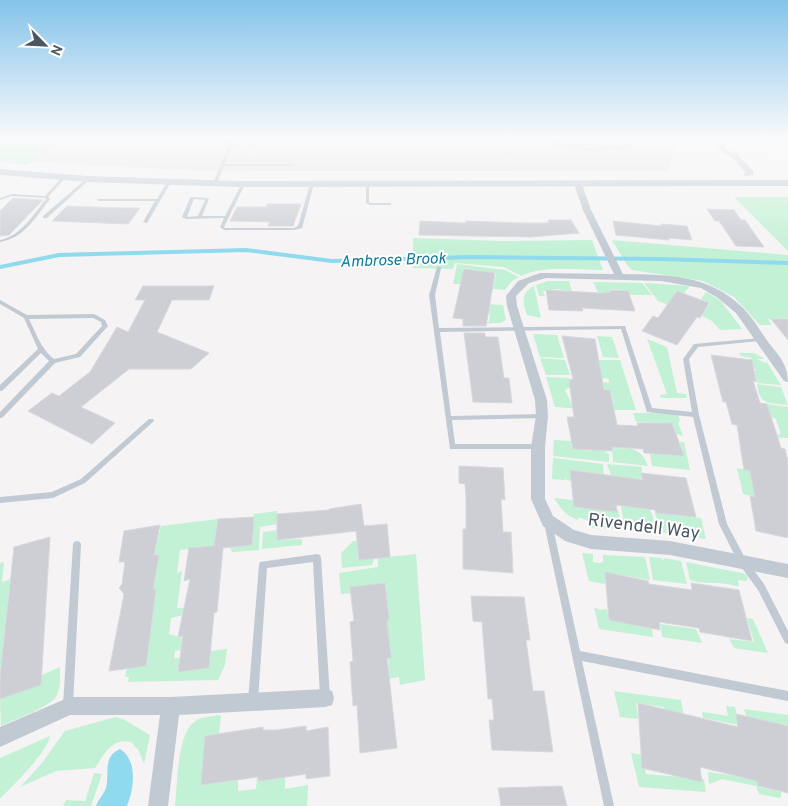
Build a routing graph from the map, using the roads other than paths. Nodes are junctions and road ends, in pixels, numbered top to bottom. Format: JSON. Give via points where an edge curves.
{"nodes":[{"id":1,"x":56,"y":177,"type":"edge"},
{"id":2,"x":64,"y":177,"type":"junction"},
{"id":3,"x":218,"y":177,"type":"edge"},
{"id":4,"x":749,"y":177,"type":"edge"},
{"id":5,"x":88,"y":179,"type":"junction"},
{"id":6,"x":169,"y":182,"type":"junction"},
{"id":7,"x":215,"y":183,"type":"junction"},
{"id":8,"x":755,"y":183,"type":"junction"},
{"id":9,"x":788,"y":183,"type":"edge"},
{"id":10,"x":243,"y":184,"type":"junction"},
{"id":11,"x":312,"y":184,"type":"junction"},
{"id":12,"x":367,"y":184,"type":"junction"},
{"id":13,"x":578,"y":184,"type":"junction"},
{"id":14,"x":46,"y":197,"type":"junction"},
{"id":15,"x":0,"y":199,"type":"edge"},
{"id":16,"x":99,"y":200,"type":"dead end"},
{"id":17,"x":158,"y":200,"type":"junction"},
{"id":18,"x":390,"y":204,"type":"dead end"},
{"id":19,"x":45,"y":217,"type":"dead end"},
{"id":20,"x":200,"y":217,"type":"junction"},
{"id":21,"x":226,"y":217,"type":"junction"},
{"id":22,"x":145,"y":222,"type":"dead end"},
{"id":23,"x":0,"y":241,"type":"edge"},
{"id":24,"x":438,"y":268,"type":"dead end"},
{"id":25,"x":620,"y":277,"type":"junction"},
{"id":26,"x":0,"y":302,"type":"edge"},
{"id":27,"x":26,"y":317,"type":"junction"},
{"id":28,"x":519,"y":329,"type":"junction"},
{"id":29,"x":437,"y":330,"type":"junction"},
{"id":30,"x":758,"y":339,"type":"junction"},
{"id":31,"x":41,"y":349,"type":"junction"},
{"id":32,"x":53,"y":361,"type":"junction"},
{"id":33,"x":788,"y":378,"type":"edge"},
{"id":34,"x":0,"y":389,"type":"edge"},
{"id":35,"x":696,"y":415,"type":"junction"},
{"id":36,"x":0,"y":416,"type":"edge"},
{"id":37,"x":542,"y":416,"type":"junction"},
{"id":38,"x":448,"y":418,"type":"junction"},
{"id":39,"x":151,"y":421,"type":"dead end"},
{"id":40,"x":538,"y":447,"type":"junction"},
{"id":41,"x":0,"y":500,"type":"edge"},
{"id":42,"x":548,"y":521,"type":"junction"},
{"id":43,"x":77,"y":544,"type":"dead end"},
{"id":44,"x":742,"y":561,"type":"junction"},
{"id":45,"x":788,"y":571,"type":"edge"},
{"id":46,"x":788,"y":640,"type":"edge"},
{"id":47,"x":576,"y":655,"type":"junction"},
{"id":48,"x":788,"y":696,"type":"edge"},
{"id":49,"x":325,"y":698,"type":"joint"},
{"id":50,"x":253,"y":701,"type":"junction"},
{"id":51,"x":171,"y":706,"type":"junction"},
{"id":52,"x":68,"y":707,"type":"junction"},
{"id":53,"x":0,"y":736,"type":"edge"},
{"id":54,"x":158,"y":806,"type":"edge"},
{"id":55,"x":609,"y":806,"type":"edge"}],
"edges":[{"from":1,"to":2,"type":"main road"},
{"from":2,"to":5,"type":"main road"},
{"from":2,"to":14,"type":"lane"},
{"from":3,"to":7,"type":"lane"},
{"from":4,"to":8,"type":"street"},
{"from":5,"to":6,"type":"main road"},
{"from":5,"to":19,"type":"lane"},
{"from":6,"to":7,"type":"main road"},
{"from":6,"to":17,"type":"lane"},
{"from":7,"to":10,"type":"main road"},
{"from":8,"to":9,"type":"main road"},
{"from":8,"to":13,"type":"main road"},
{"from":10,"to":11,"type":"main road"},
{"from":10,"to":21,"type":"lane"},
{"from":11,"to":12,"type":"main road"},
{"from":11,"to":21,"type":"lane","via":[[300,227],[224,229]]},
{"from":12,"to":13,"type":"main road"},
{"from":12,"to":18,"type":"lane","via":[[367,202]]},
{"from":13,"to":25,"type":"street"},
{"from":14,"to":15,"type":"lane","via":[[12,195]]},
{"from":14,"to":23,"type":"lane","via":[[48,199],[16,236]]},
{"from":16,"to":17,"type":"lane"},
{"from":17,"to":22,"type":"lane"},
{"from":20,"to":20,"type":"lane","via":[[207,199],[192,198],[183,216]]},
{"from":20,"to":21,"type":"lane"},
{"from":24,"to":29,"type":"lane","via":[[432,295]]},
{"from":25,"to":28,"type":"street","via":[[546,275],[523,280],[511,296]]},
{"from":25,"to":30,"type":"street","via":[[661,278],[705,286],[740,311]]},
{"from":26,"to":27,"type":"lane"},
{"from":27,"to":31,"type":"lane"},
{"from":27,"to":32,"type":"lane","via":[[86,315],[103,321],[105,326],[101,332],[78,356]]},
{"from":28,"to":29,"type":"lane"},
{"from":28,"to":35,"type":"lane","via":[[623,327],[650,410]]},
{"from":28,"to":37,"type":"street","via":[[541,400]]},
{"from":29,"to":38,"type":"lane"},
{"from":30,"to":33,"type":"street"},
{"from":30,"to":35,"type":"lane","via":[[696,344],[686,359]]},
{"from":31,"to":32,"type":"lane","via":[[46,358]]},
{"from":31,"to":34,"type":"lane"},
{"from":32,"to":36,"type":"lane"},
{"from":35,"to":44,"type":"lane","via":[[723,524]]},
{"from":37,"to":38,"type":"lane"},
{"from":37,"to":40,"type":"street"},
{"from":38,"to":40,"type":"lane","via":[[452,447]]},
{"from":39,"to":41,"type":"lane","via":[[83,481],[53,495]]},
{"from":40,"to":42,"type":"street","via":[[538,499]]},
{"from":42,"to":44,"type":"street","name":"Rivendell Way","via":[[570,536],[591,542],[670,548]]},
{"from":42,"to":47,"type":"lane"},
{"from":43,"to":52,"type":"lane"},
{"from":44,"to":45,"type":"street","name":"Rivendell Way"},
{"from":44,"to":46,"type":"lane","via":[[761,587]]},
{"from":47,"to":48,"type":"lane"},
{"from":47,"to":55,"type":"lane"},
{"from":49,"to":50,"type":"street"},
{"from":49,"to":50,"type":"lane","via":[[317,558],[263,565]]},
{"from":50,"to":51,"type":"street"},
{"from":51,"to":52,"type":"street"},
{"from":51,"to":54,"type":"street"},
{"from":52,"to":53,"type":"street"}]}
